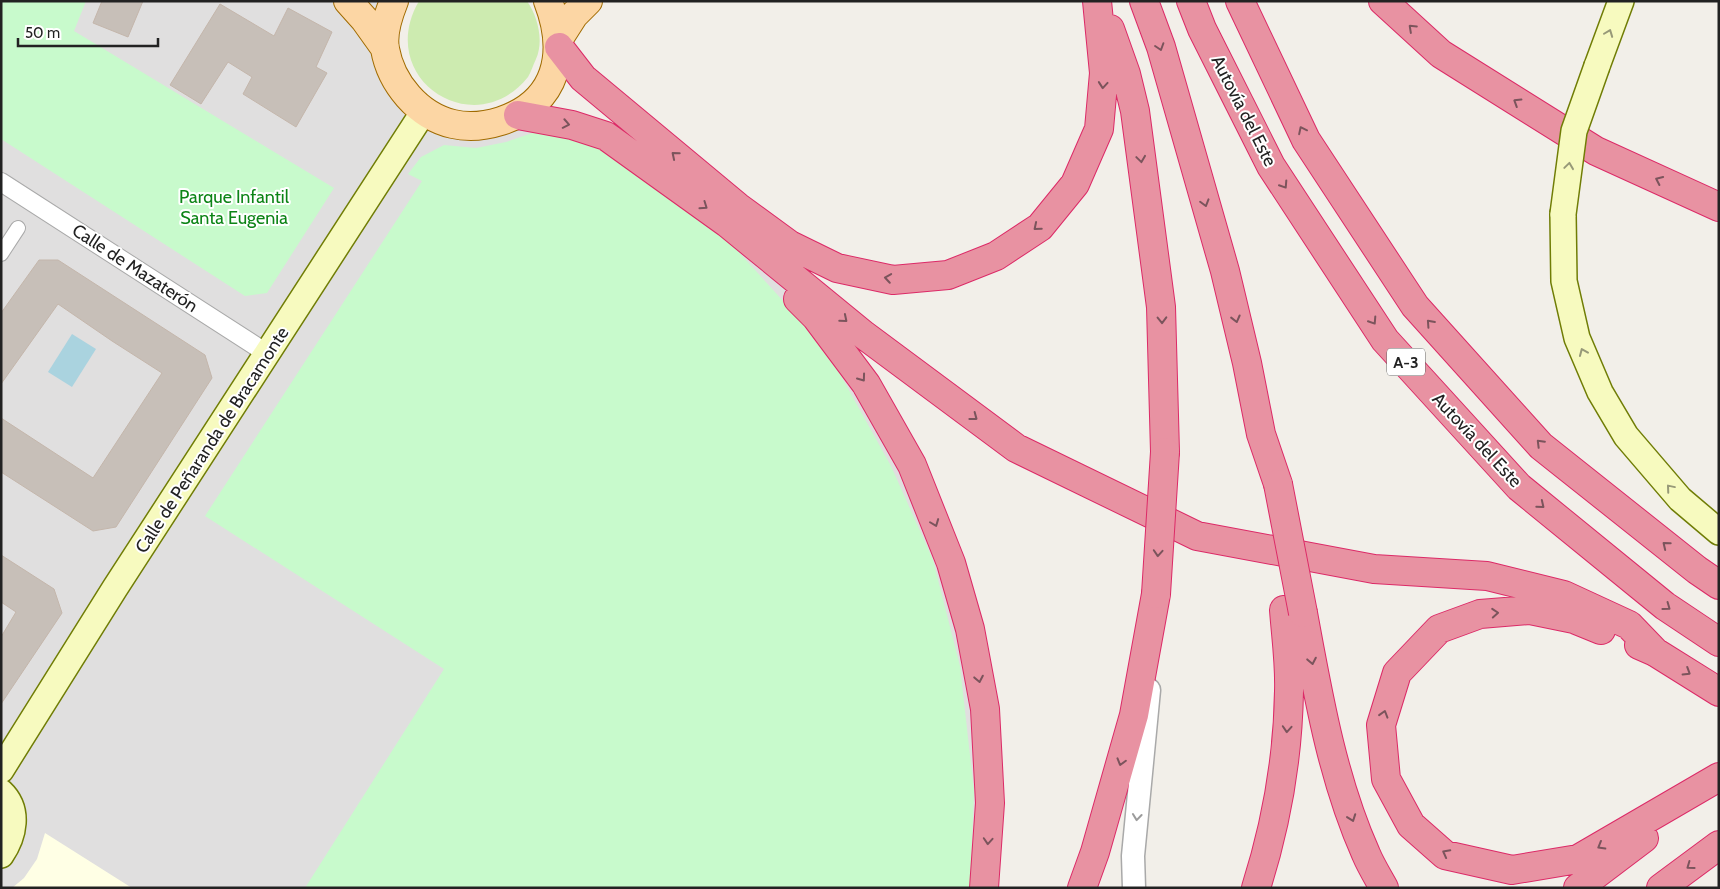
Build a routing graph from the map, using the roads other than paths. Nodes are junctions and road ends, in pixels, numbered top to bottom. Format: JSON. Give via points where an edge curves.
{"nodes":[{"id":1,"x":348,"y":1,"type":"edge"},
{"id":2,"x":394,"y":1,"type":"edge"},
{"id":3,"x":548,"y":1,"type":"edge"},
{"id":4,"x":588,"y":1,"type":"edge"},
{"id":5,"x":1099,"y":1,"type":"edge"},
{"id":6,"x":1144,"y":1,"type":"edge"},
{"id":7,"x":1191,"y":1,"type":"edge"},
{"id":8,"x":1240,"y":1,"type":"edge"},
{"id":9,"x":1383,"y":1,"type":"edge"},
{"id":10,"x":1621,"y":1,"type":"edge"},
{"id":11,"x":558,"y":43,"type":"junction"},
{"id":12,"x":385,"y":48,"type":"junction"},
{"id":13,"x":424,"y":111,"type":"junction"},
{"id":14,"x":518,"y":115,"type":"junction"},
{"id":15,"x":1,"y":182,"type":"edge"},
{"id":16,"x":1714,"y":203,"type":"edge"},
{"id":17,"x":727,"y":222,"type":"junction"},
{"id":18,"x":18,"y":228,"type":"dead end"},
{"id":19,"x":1,"y":254,"type":"edge"},
{"id":20,"x":268,"y":354,"type":"junction"},
{"id":21,"x":1719,"y":532,"type":"edge"},
{"id":22,"x":1719,"y":585,"type":"edge"},
{"id":23,"x":1156,"y":594,"type":"junction"},
{"id":24,"x":1293,"y":612,"type":"junction"},
{"id":25,"x":1719,"y":642,"type":"edge"},
{"id":26,"x":1655,"y":652,"type":"junction"},
{"id":27,"x":1719,"y":692,"type":"edge"},
{"id":28,"x":1,"y":770,"type":"edge"},
{"id":29,"x":1719,"y":779,"type":"edge"},
{"id":30,"x":1,"y":792,"type":"edge"},
{"id":31,"x":1719,"y":845,"type":"edge"},
{"id":32,"x":1,"y":855,"type":"edge"},
{"id":33,"x":984,"y":888,"type":"edge"},
{"id":34,"x":1082,"y":888,"type":"edge"},
{"id":35,"x":1134,"y":888,"type":"edge"},
{"id":36,"x":1256,"y":888,"type":"edge"},
{"id":37,"x":1384,"y":888,"type":"edge"},
{"id":38,"x":1578,"y":888,"type":"edge"},
{"id":39,"x":1661,"y":888,"type":"edge"}],
"edges":[{"from":1,"to":12,"type":"main road"},
{"from":2,"to":12,"type":"main road","via":[[386,23]]},
{"from":3,"to":11,"type":"main road","via":[[555,19]]},
{"from":4,"to":11,"type":"main road","via":[[574,15]]},
{"from":5,"to":11,"type":"highway","one_way":true,"via":[[1104,73],[1099,129],[1075,184],[1040,226],[996,256],[948,275],[894,280],[837,268],[790,245],[738,207],[583,78]]},
{"from":5,"to":23,"type":"highway","one_way":true,"bridge":true,"via":[[1126,74],[1135,111],[1161,307],[1165,452]]},
{"from":6,"to":24,"type":"highway","one_way":true,"via":[[1161,47],[1225,272],[1247,363]]},
{"from":7,"to":25,"type":"highway","name":"Autovía del Este","number":"A-3","one_way":true,"via":[[1271,166],[1385,340],[1520,487],[1665,606]]},
{"from":22,"to":8,"type":"highway","number":"A-3","one_way":true,"via":[[1542,446],[1415,306],[1306,140]]},
{"from":16,"to":9,"type":"highway","one_way":true,"via":[[1596,151],[1441,54]]},
{"from":21,"to":10,"type":"main road","one_way":true,"bridge":true,"via":[[1680,499],[1626,436],[1600,392],[1577,338],[1564,281],[1562,214],[1574,131]]},
{"from":11,"to":14,"type":"main road","via":[[553,77],[540,98]]},
{"from":12,"to":13,"type":"main road","via":[[394,77]]},
{"from":13,"to":14,"type":"main road","via":[[452,124],[484,126]]},
{"from":13,"to":20,"type":"main road","name":"Calle de Peñaranda de Bracamonte"},
{"from":14,"to":17,"type":"highway","one_way":true,"via":[[572,125],[606,136]]},
{"from":15,"to":20,"type":"street","name":"Calle de Mazaterón"},
{"from":17,"to":26,"type":"highway","one_way":true,"via":[[864,335],[1016,448],[1197,536],[1374,569],[1487,576],[1564,595],[1629,625]]},
{"from":17,"to":33,"type":"highway","one_way":true,"via":[[816,317],[866,384],[912,465],[950,563],[970,630],[985,709],[990,803]]},
{"from":18,"to":19,"type":"street"},
{"from":20,"to":28,"type":"main road","name":"Calle de Peñaranda de Bracamonte"},
{"from":23,"to":34,"type":"highway","one_way":true,"via":[[1134,715]]},
{"from":23,"to":35,"type":"street","one_way":true,"via":[[1133,856]]},
{"from":24,"to":36,"type":"highway","one_way":true,"via":[[1283,775]]},
{"from":24,"to":37,"type":"highway","one_way":true,"via":[[1319,695],[1338,780],[1366,855]]},
{"from":26,"to":27,"type":"highway","one_way":true},
{"from":29,"to":26,"type":"highway","one_way":true,"via":[[1578,859],[1512,870],[1445,855],[1412,826],[1386,779],[1381,725],[1397,672],[1439,629],[1480,614],[1530,610],[1574,619]]},
{"from":29,"to":38,"type":"highway"},
{"from":30,"to":32,"type":"main road","via":[[12,810],[14,826],[10,842]]},
{"from":31,"to":39,"type":"highway","one_way":true}]}
